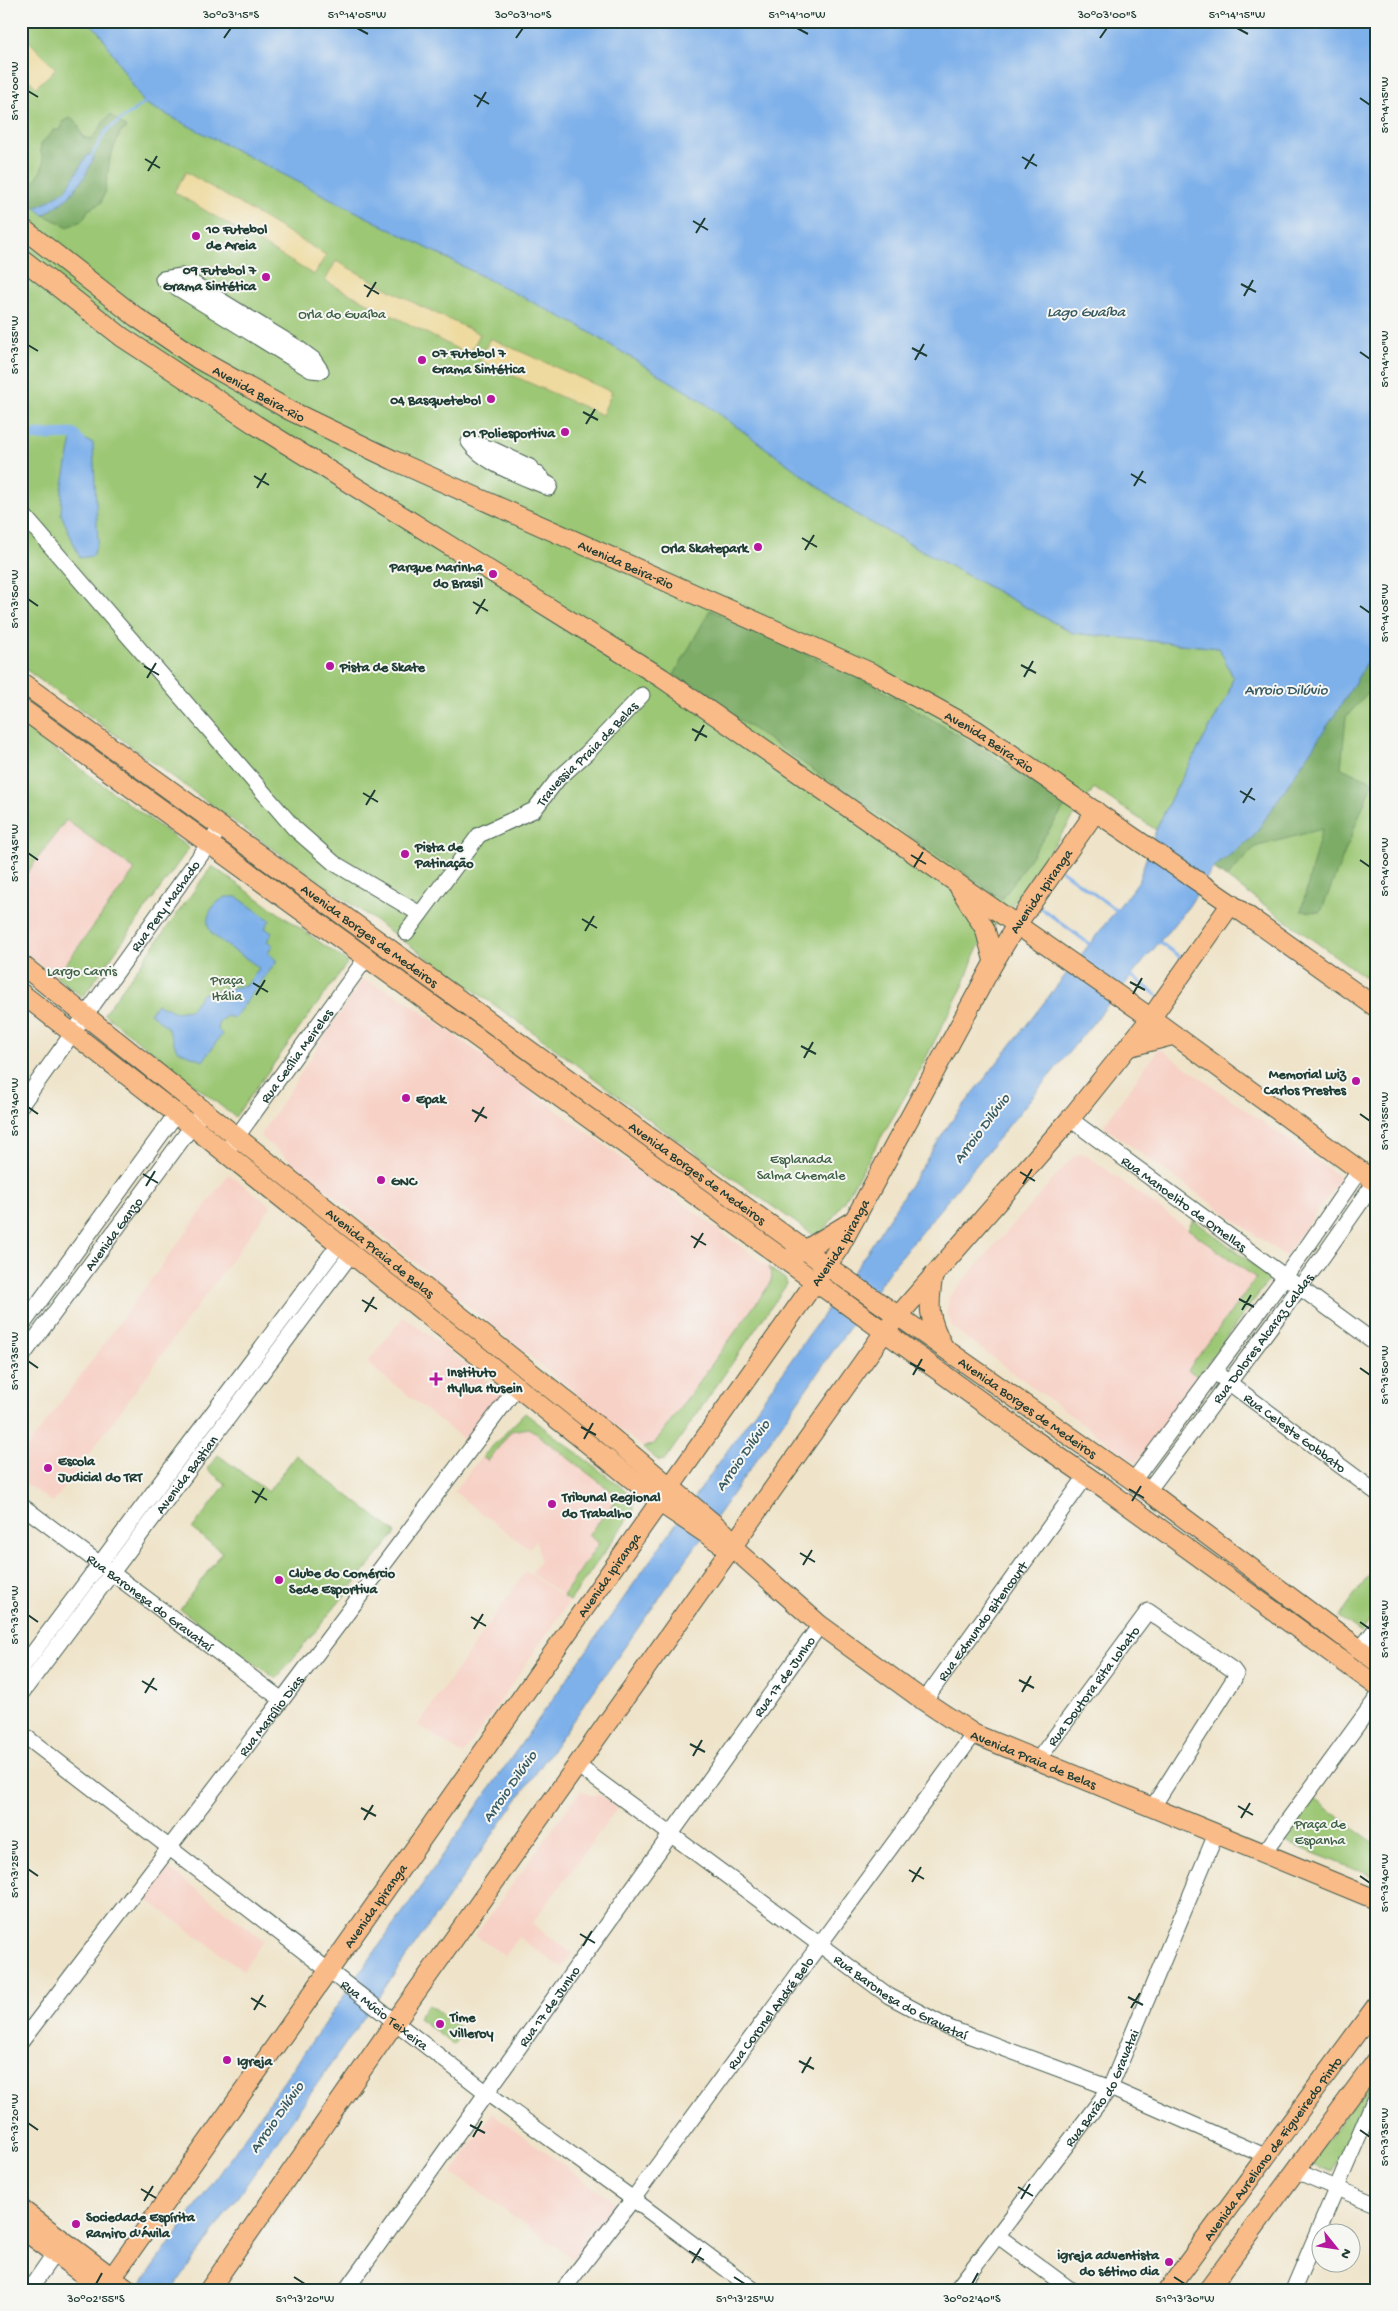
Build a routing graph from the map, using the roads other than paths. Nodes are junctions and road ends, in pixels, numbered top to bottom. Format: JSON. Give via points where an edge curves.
{"nodes":[{"id":1,"x":21,"y":227,"type":"edge"},
{"id":2,"x":21,"y":258,"type":"edge"},
{"id":3,"x":181,"y":276,"type":"joint"},
{"id":4,"x":530,"y":467,"type":"joint"},
{"id":5,"x":21,"y":512,"type":"edge"},
{"id":6,"x":662,"y":678,"type":"junction"},
{"id":7,"x":21,"y":682,"type":"edge"},
{"id":8,"x":21,"y":708,"type":"edge"},
{"id":9,"x":1096,"y":811,"type":"junction"},
{"id":10,"x":221,"y":827,"type":"junction"},
{"id":11,"x":209,"y":844,"type":"junction"},
{"id":12,"x":954,"y":880,"type":"junction"},
{"id":13,"x":1231,"y":904,"type":"junction"},
{"id":14,"x":420,"y":914,"type":"junction"},
{"id":15,"x":1017,"y":924,"type":"junction"},
{"id":16,"x":402,"y":942,"type":"junction"},
{"id":17,"x":367,"y":956,"type":"junction"},
{"id":18,"x":994,"y":962,"type":"junction"},
{"id":19,"x":21,"y":964,"type":"edge"},
{"id":20,"x":21,"y":993,"type":"edge"},
{"id":21,"x":1377,"y":1008,"type":"edge"},
{"id":22,"x":86,"y":1016,"type":"junction"},
{"id":23,"x":1151,"y":1018,"type":"junction"},
{"id":24,"x":73,"y":1034,"type":"junction"},
{"id":25,"x":1174,"y":1035,"type":"junction"},
{"id":26,"x":1128,"y":1046,"type":"junction"},
{"id":27,"x":21,"y":1105,"type":"edge"},
{"id":28,"x":204,"y":1109,"type":"junction"},
{"id":29,"x":176,"y":1114,"type":"junction"},
{"id":30,"x":1070,"y":1119,"type":"junction"},
{"id":31,"x":192,"y":1126,"type":"junction"},
{"id":32,"x":238,"y":1136,"type":"junction"},
{"id":33,"x":226,"y":1153,"type":"junction"},
{"id":34,"x":1359,"y":1171,"type":"junction"},
{"id":35,"x":1376,"y":1183,"type":"edge"},
{"id":36,"x":855,"y":1219,"type":"junction"},
{"id":37,"x":99,"y":1220,"type":"junction"},
{"id":38,"x":114,"y":1231,"type":"junction"},
{"id":39,"x":1309,"y":1244,"type":"junction"},
{"id":40,"x":345,"y":1249,"type":"junction"},
{"id":41,"x":805,"y":1250,"type":"junction"},
{"id":42,"x":1324,"y":1256,"type":"junction"},
{"id":43,"x":782,"y":1257,"type":"junction"},
{"id":44,"x":834,"y":1271,"type":"junction"},
{"id":45,"x":933,"y":1275,"type":"junction"},
{"id":46,"x":1285,"y":1276,"type":"junction"},
{"id":47,"x":823,"y":1286,"type":"junction"},
{"id":48,"x":1299,"y":1287,"type":"junction"},
{"id":49,"x":891,"y":1310,"type":"junction"},
{"id":50,"x":26,"y":1311,"type":"edge"},
{"id":51,"x":879,"y":1326,"type":"junction"},
{"id":52,"x":21,"y":1327,"type":"edge"},
{"id":53,"x":45,"y":1327,"type":"junction"},
{"id":54,"x":1377,"y":1344,"type":"edge"},
{"id":55,"x":272,"y":1347,"type":"junction"},
{"id":56,"x":944,"y":1349,"type":"junction"},
{"id":57,"x":21,"y":1358,"type":"edge"},
{"id":58,"x":1213,"y":1371,"type":"junction"},
{"id":59,"x":1228,"y":1382,"type":"junction"},
{"id":60,"x":517,"y":1387,"type":"junction"},
{"id":61,"x":178,"y":1460,"type":"junction"},
{"id":62,"x":190,"y":1468,"type":"junction"},
{"id":63,"x":1086,"y":1476,"type":"junction"},
{"id":64,"x":632,"y":1480,"type":"junction"},
{"id":65,"x":1140,"y":1486,"type":"junction"},
{"id":66,"x":1107,"y":1490,"type":"junction"},
{"id":67,"x":1377,"y":1494,"type":"edge"},
{"id":68,"x":670,"y":1499,"type":"junction"},
{"id":69,"x":21,"y":1505,"type":"edge"},
{"id":70,"x":642,"y":1525,"type":"junction"},
{"id":71,"x":725,"y":1541,"type":"junction"},
{"id":72,"x":100,"y":1564,"type":"junction"},
{"id":73,"x":112,"y":1573,"type":"junction"},
{"id":74,"x":820,"y":1625,"type":"junction"},
{"id":75,"x":1377,"y":1627,"type":"edge"},
{"id":76,"x":1360,"y":1650,"type":"junction"},
{"id":77,"x":1377,"y":1662,"type":"edge"},
{"id":78,"x":21,"y":1669,"type":"edge"},
{"id":79,"x":1377,"y":1686,"type":"edge"},
{"id":80,"x":21,"y":1694,"type":"edge"},
{"id":81,"x":1377,"y":1698,"type":"edge"},
{"id":82,"x":282,"y":1700,"type":"junction"},
{"id":83,"x":924,"y":1701,"type":"junction"},
{"id":84,"x":21,"y":1734,"type":"edge"},
{"id":85,"x":974,"y":1734,"type":"junction"},
{"id":86,"x":1037,"y":1761,"type":"junction"},
{"id":87,"x":577,"y":1765,"type":"junction"},
{"id":88,"x":1152,"y":1808,"type":"junction"},
{"id":89,"x":673,"y":1834,"type":"junction"},
{"id":90,"x":1216,"y":1834,"type":"junction"},
{"id":91,"x":169,"y":1847,"type":"junction"},
{"id":92,"x":1264,"y":1853,"type":"junction"},
{"id":93,"x":1377,"y":1900,"type":"edge"},
{"id":94,"x":820,"y":1945,"type":"junction"},
{"id":95,"x":333,"y":1976,"type":"junction"},
{"id":96,"x":1377,"y":2005,"type":"edge"},
{"id":97,"x":390,"y":2018,"type":"junction"},
{"id":98,"x":21,"y":2042,"type":"edge"},
{"id":99,"x":1377,"y":2060,"type":"edge"},
{"id":100,"x":1110,"y":2088,"type":"junction"},
{"id":101,"x":487,"y":2093,"type":"junction"},
{"id":102,"x":1377,"y":2093,"type":"edge"},
{"id":103,"x":1265,"y":2156,"type":"junction"},
{"id":104,"x":1296,"y":2171,"type":"junction"},
{"id":105,"x":1337,"y":2188,"type":"junction"},
{"id":106,"x":633,"y":2199,"type":"junction"},
{"id":107,"x":1377,"y":2205,"type":"edge"},
{"id":108,"x":21,"y":2209,"type":"edge"},
{"id":109,"x":21,"y":2228,"type":"edge"},
{"id":110,"x":998,"y":2236,"type":"junction"},
{"id":111,"x":54,"y":2254,"type":"junction"},
{"id":112,"x":113,"y":2287,"type":"edge"},
{"id":113,"x":28,"y":2290,"type":"edge"},
{"id":114,"x":209,"y":2290,"type":"edge"},
{"id":115,"x":346,"y":2290,"type":"edge"},
{"id":116,"x":563,"y":2290,"type":"edge"},
{"id":117,"x":754,"y":2290,"type":"edge"},
{"id":118,"x":956,"y":2290,"type":"edge"},
{"id":119,"x":1071,"y":2290,"type":"edge"},
{"id":120,"x":1168,"y":2290,"type":"edge"},
{"id":121,"x":1208,"y":2290,"type":"edge"},
{"id":122,"x":1293,"y":2290,"type":"edge"}],
"edges":[{"from":1,"to":9,"type":"main road","name":"Avenida Beira-Rio","via":[[136,317],[198,359],[291,411],[393,460],[874,674],[976,730]]},
{"from":2,"to":6,"type":"main road","name":"Avenida Beira-Rio","via":[[122,337],[224,404]]},
{"from":3,"to":3,"type":"street","via":[[163,279],[311,370],[321,371],[313,359],[298,348]]},
{"from":4,"to":4,"type":"street","via":[[550,485],[549,488],[489,460],[469,442]]},
{"from":5,"to":14,"type":"street","via":[[294,828],[334,863]]},
{"from":6,"to":12,"type":"main road","name":"Avenida Beira-Rio"},
{"from":6,"to":14,"type":"street","name":"Travessia Praia de Belas","via":[[558,779],[534,810],[478,835]]},
{"from":7,"to":10,"type":"main road","name":"Avenida Borges de Medeiros"},
{"from":8,"to":11,"type":"main road","name":"Avenida Borges de Medeiros"},
{"from":9,"to":13,"type":"main road","name":"Avenida Beira-Rio"},
{"from":9,"to":15,"type":"main road","name":"Avenida Ipiranga"},
{"from":10,"to":11,"type":"street","name":"Rua Pery Machado"},
{"from":10,"to":16,"type":"main road","name":"Avenida Borges de Medeiros"},
{"from":11,"to":17,"type":"main road","name":"Avenida Borges de Medeiros"},
{"from":11,"to":22,"type":"street","name":"Rua Pery Machado"},
{"from":12,"to":15,"type":"main road","name":"Avenida Beira-Rio"},
{"from":12,"to":18,"type":"main road","via":[[986,929]]},
{"from":13,"to":21,"type":"main road","name":"Avenida Beira-Rio"},
{"from":13,"to":23,"type":"main road"},
{"from":14,"to":16,"type":"street","name":"Travessia Praia de Belas"},
{"from":15,"to":18,"type":"main road","name":"Avenida Ipiranga"},
{"from":15,"to":23,"type":"main road","name":"Avenida Beira-Rio"},
{"from":16,"to":41,"type":"main road","name":"Avenida Borges de Medeiros"},
{"from":17,"to":32,"type":"street","name":"Rua Cecília Meireles"},
{"from":17,"to":43,"type":"main road","name":"Avenida Borges de Medeiros","via":[[528,1076]]},
{"from":18,"to":36,"type":"main road","name":"Avenida Ipiranga"},
{"from":19,"to":22,"type":"main road","name":"Avenida Praia de Belas"},
{"from":20,"to":24,"type":"main road","name":"Avenida Praia de Belas"},
{"from":22,"to":24,"type":"street","name":"Rua Pery Machado"},
{"from":22,"to":28,"type":"main road","name":"Avenida Praia de Belas"},
{"from":23,"to":25,"type":"main road","name":"Avenida Beira-Rio"},
{"from":23,"to":26,"type":"main road"},
{"from":24,"to":27,"type":"street","name":"Rua Pery Machado"},
{"from":24,"to":29,"type":"main road","name":"Avenida Praia de Belas"},
{"from":25,"to":26,"type":"main road"},
{"from":25,"to":34,"type":"main road","name":"Avenida Beira-Rio"},
{"from":26,"to":30,"type":"main road"},
{"from":28,"to":31,"type":"street","name":"Avenida Ganzo"},
{"from":28,"to":32,"type":"main road","name":"Avenida Praia de Belas"},
{"from":29,"to":31,"type":"main road","name":"Avenida Praia de Belas"},
{"from":29,"to":37,"type":"street","name":"Avenida Ganzo"},
{"from":30,"to":45,"type":"main road"},
{"from":30,"to":46,"type":"street","name":"Rua Manoelito de Ornellas"},
{"from":31,"to":33,"type":"main road","name":"Avenida Praia de Belas"},
{"from":31,"to":38,"type":"street","name":"Avenida Ganzo"},
{"from":32,"to":33,"type":"street","name":"Rua Cecília Meireles"},
{"from":32,"to":68,"type":"main road","name":"Avenida Praia de Belas","via":[[605,1432]]},
{"from":33,"to":40,"type":"main road","name":"Avenida Praia de Belas"},
{"from":34,"to":35,"type":"main road","name":"Avenida Beira-Rio"},
{"from":34,"to":39,"type":"street","name":"Rua Dolores Alcaraz Caldas"},
{"from":35,"to":42,"type":"street","name":"Rua Dolores Alcaraz Caldas"},
{"from":36,"to":41,"type":"main road"},
{"from":36,"to":44,"type":"main road","name":"Avenida Ipiranga"},
{"from":37,"to":38,"type":"street"},
{"from":37,"to":50,"type":"street","name":"Avenida Ganzo"},
{"from":38,"to":53,"type":"street","name":"Avenida Ganzo"},
{"from":39,"to":42,"type":"street"},
{"from":39,"to":46,"type":"street","name":"Rua Dolores Alcaraz Caldas"},
{"from":40,"to":55,"type":"street","name":"Avenida Bastian"},
{"from":40,"to":60,"type":"main road","name":"Avenida Praia de Belas"},
{"from":41,"to":43,"type":"main road"},
{"from":41,"to":44,"type":"main road","name":"Avenida Borges de Medeiros"},
{"from":42,"to":48,"type":"street","name":"Rua Dolores Alcaraz Caldas"},
{"from":43,"to":47,"type":"main road","name":"Avenida Borges de Medeiros"},
{"from":44,"to":47,"type":"main road","name":"Avenida Ipiranga"},
{"from":44,"to":49,"type":"main road","name":"Avenida Borges de Medeiros"},
{"from":45,"to":49,"type":"main road"},
{"from":45,"to":56,"type":"main road","via":[[930,1318]]},
{"from":46,"to":48,"type":"street","name":"Rua Manoelito de Ornellas"},
{"from":46,"to":58,"type":"street","name":"Rua Dolores Alcaraz Caldas"},
{"from":47,"to":51,"type":"main road","name":"Avenida Borges de Medeiros"},
{"from":47,"to":68,"type":"main road","name":"Avenida Ipiranga"},
{"from":48,"to":54,"type":"street"},
{"from":48,"to":59,"type":"street","name":"Rua Dolores Alcaraz Caldas"},
{"from":49,"to":51,"type":"main road"},
{"from":49,"to":56,"type":"main road","name":"Avenida Borges de Medeiros"},
{"from":50,"to":52,"type":"street","name":"Avenida Ganzo"},
{"from":50,"to":53,"type":"street"},
{"from":51,"to":63,"type":"main road","name":"Avenida Borges de Medeiros"},
{"from":51,"to":71,"type":"main road"},
{"from":53,"to":57,"type":"street","name":"Avenida Ganzo"},
{"from":55,"to":61,"type":"street","name":"Avenida Bastian"},
{"from":55,"to":62,"type":"street","name":"Avenida Bastian"},
{"from":56,"to":65,"type":"main road","name":"Avenida Borges de Medeiros"},
{"from":58,"to":59,"type":"street","name":"Rua Celeste Gobbato"},
{"from":58,"to":65,"type":"street","name":"Rua Dolores Alcaraz Caldas"},
{"from":59,"to":65,"type":"street","name":"Rua Dolores Alcaraz Caldas"},
{"from":59,"to":67,"type":"street","name":"Rua Celeste Gobbato"},
{"from":60,"to":64,"type":"main road","name":"Avenida Praia de Belas"},
{"from":60,"to":82,"type":"street","name":"Rua Marcílio Dias"},
{"from":61,"to":62,"type":"street"},
{"from":61,"to":72,"type":"street","name":"Avenida Bastian"},
{"from":62,"to":73,"type":"street","name":"Avenida Bastian"},
{"from":63,"to":66,"type":"main road","name":"Avenida Borges de Medeiros"},
{"from":63,"to":83,"type":"street","name":"Rua Edmundo Bitencourt"},
{"from":64,"to":68,"type":"main road","name":"Avenida Praia de Belas"},
{"from":64,"to":70,"type":"main road","via":[[639,1493]]},
{"from":65,"to":66,"type":"main road"},
{"from":65,"to":76,"type":"main road","name":"Avenida Borges de Medeiros"},
{"from":66,"to":79,"type":"main road"},
{"from":68,"to":70,"type":"main road","name":"Avenida Ipiranga"},
{"from":68,"to":71,"type":"main road","name":"Avenida Praia de Belas"},
{"from":69,"to":72,"type":"street","name":"Rua Baronesa do Gravataí"},
{"from":70,"to":95,"type":"main road","name":"Avenida Ipiranga"},
{"from":71,"to":74,"type":"main road","name":"Avenida Praia de Belas"},
{"from":71,"to":87,"type":"main road"},
{"from":72,"to":73,"type":"street","name":"Rua Baronesa do Gravataí"},
{"from":72,"to":78,"type":"street","name":"Avenida Bastian"},
{"from":73,"to":80,"type":"street","name":"Avenida Bastian"},
{"from":73,"to":82,"type":"street","name":"Rua Baronesa do Gravataí"},
{"from":74,"to":83,"type":"main road","name":"Avenida Praia de Belas"},
{"from":74,"to":89,"type":"street","name":"Rua 17 de Junho"},
{"from":75,"to":76,"type":"street"},
{"from":76,"to":77,"type":"main road","name":"Avenida Borges de Medeiros"},
{"from":81,"to":92,"type":"street"},
{"from":82,"to":91,"type":"street","name":"Rua Marcílio Dias"},
{"from":83,"to":85,"type":"main road","name":"Avenida Praia de Belas"},
{"from":84,"to":91,"type":"street","name":"Rua Múcio Teixeira"},
{"from":85,"to":86,"type":"main road","name":"Avenida Praia de Belas"},
{"from":85,"to":94,"type":"street","name":"Rua Coronel André Belo"},
{"from":86,"to":88,"type":"main road","name":"Avenida Praia de Belas"},
{"from":86,"to":88,"type":"street","name":"Rua Doutora Rita Lobato","via":[[1148,1611],[1236,1674]]},
{"from":87,"to":89,"type":"street","name":"Rua Baronesa do Gravataí"},
{"from":87,"to":97,"type":"main road"},
{"from":88,"to":90,"type":"main road","name":"Avenida Praia de Belas"},
{"from":89,"to":94,"type":"street","name":"Rua Baronesa do Gravataí"},
{"from":89,"to":101,"type":"street","name":"Rua 17 de Junho"},
{"from":90,"to":92,"type":"main road","name":"Avenida Praia de Belas"},
{"from":90,"to":100,"type":"street","name":"Rua Barão do Gravatai"},
{"from":91,"to":95,"type":"street","name":"Rua Múcio Teixeira"},
{"from":91,"to":98,"type":"street","name":"Rua Marcílio Dias"},
{"from":92,"to":93,"type":"main road","name":"Avenida Praia de Belas"},
{"from":94,"to":100,"type":"street","name":"Rua Baronesa do Gravataí","via":[[890,1996],[949,2028]]},
{"from":94,"to":106,"type":"street","name":"Rua Coronel André Belo"},
{"from":95,"to":97,"type":"street","name":"Rua Múcio Teixeira"},
{"from":95,"to":112,"type":"main road","name":"Avenida Ipiranga"},
{"from":96,"to":103,"type":"main road","name":"Avenida Aureliano de Figueiredo Pinto"},
{"from":97,"to":101,"type":"street","name":"Rua Múcio Teixeira"},
{"from":97,"to":114,"type":"main road"},
{"from":99,"to":104,"type":"main road"},
{"from":100,"to":103,"type":"street","name":"Rua Baronesa do Gravataí"},
{"from":100,"to":110,"type":"street","name":"Rua Barão do Gravatai"},
{"from":101,"to":106,"type":"street","name":"Rua Múcio Teixeira"},
{"from":101,"to":115,"type":"street","name":"Rua 17 de Junho"},
{"from":102,"to":105,"type":"street"},
{"from":103,"to":120,"type":"main road","name":"Avenida Aureliano de Figueiredo Pinto"},
{"from":104,"to":105,"type":"street"},
{"from":104,"to":121,"type":"main road"},
{"from":105,"to":107,"type":"street"},
{"from":105,"to":122,"type":"street"},
{"from":106,"to":116,"type":"street","name":"Rua Coronel André Belo"},
{"from":106,"to":117,"type":"street","name":"Rua Múcio Teixeira"},
{"from":108,"to":112,"type":"main road"},
{"from":109,"to":111,"type":"main road"},
{"from":110,"to":118,"type":"street","name":"Rua Barão do Gravatai"},
{"from":110,"to":119,"type":"street"},
{"from":111,"to":112,"type":"main road"},
{"from":111,"to":113,"type":"street"}]}
